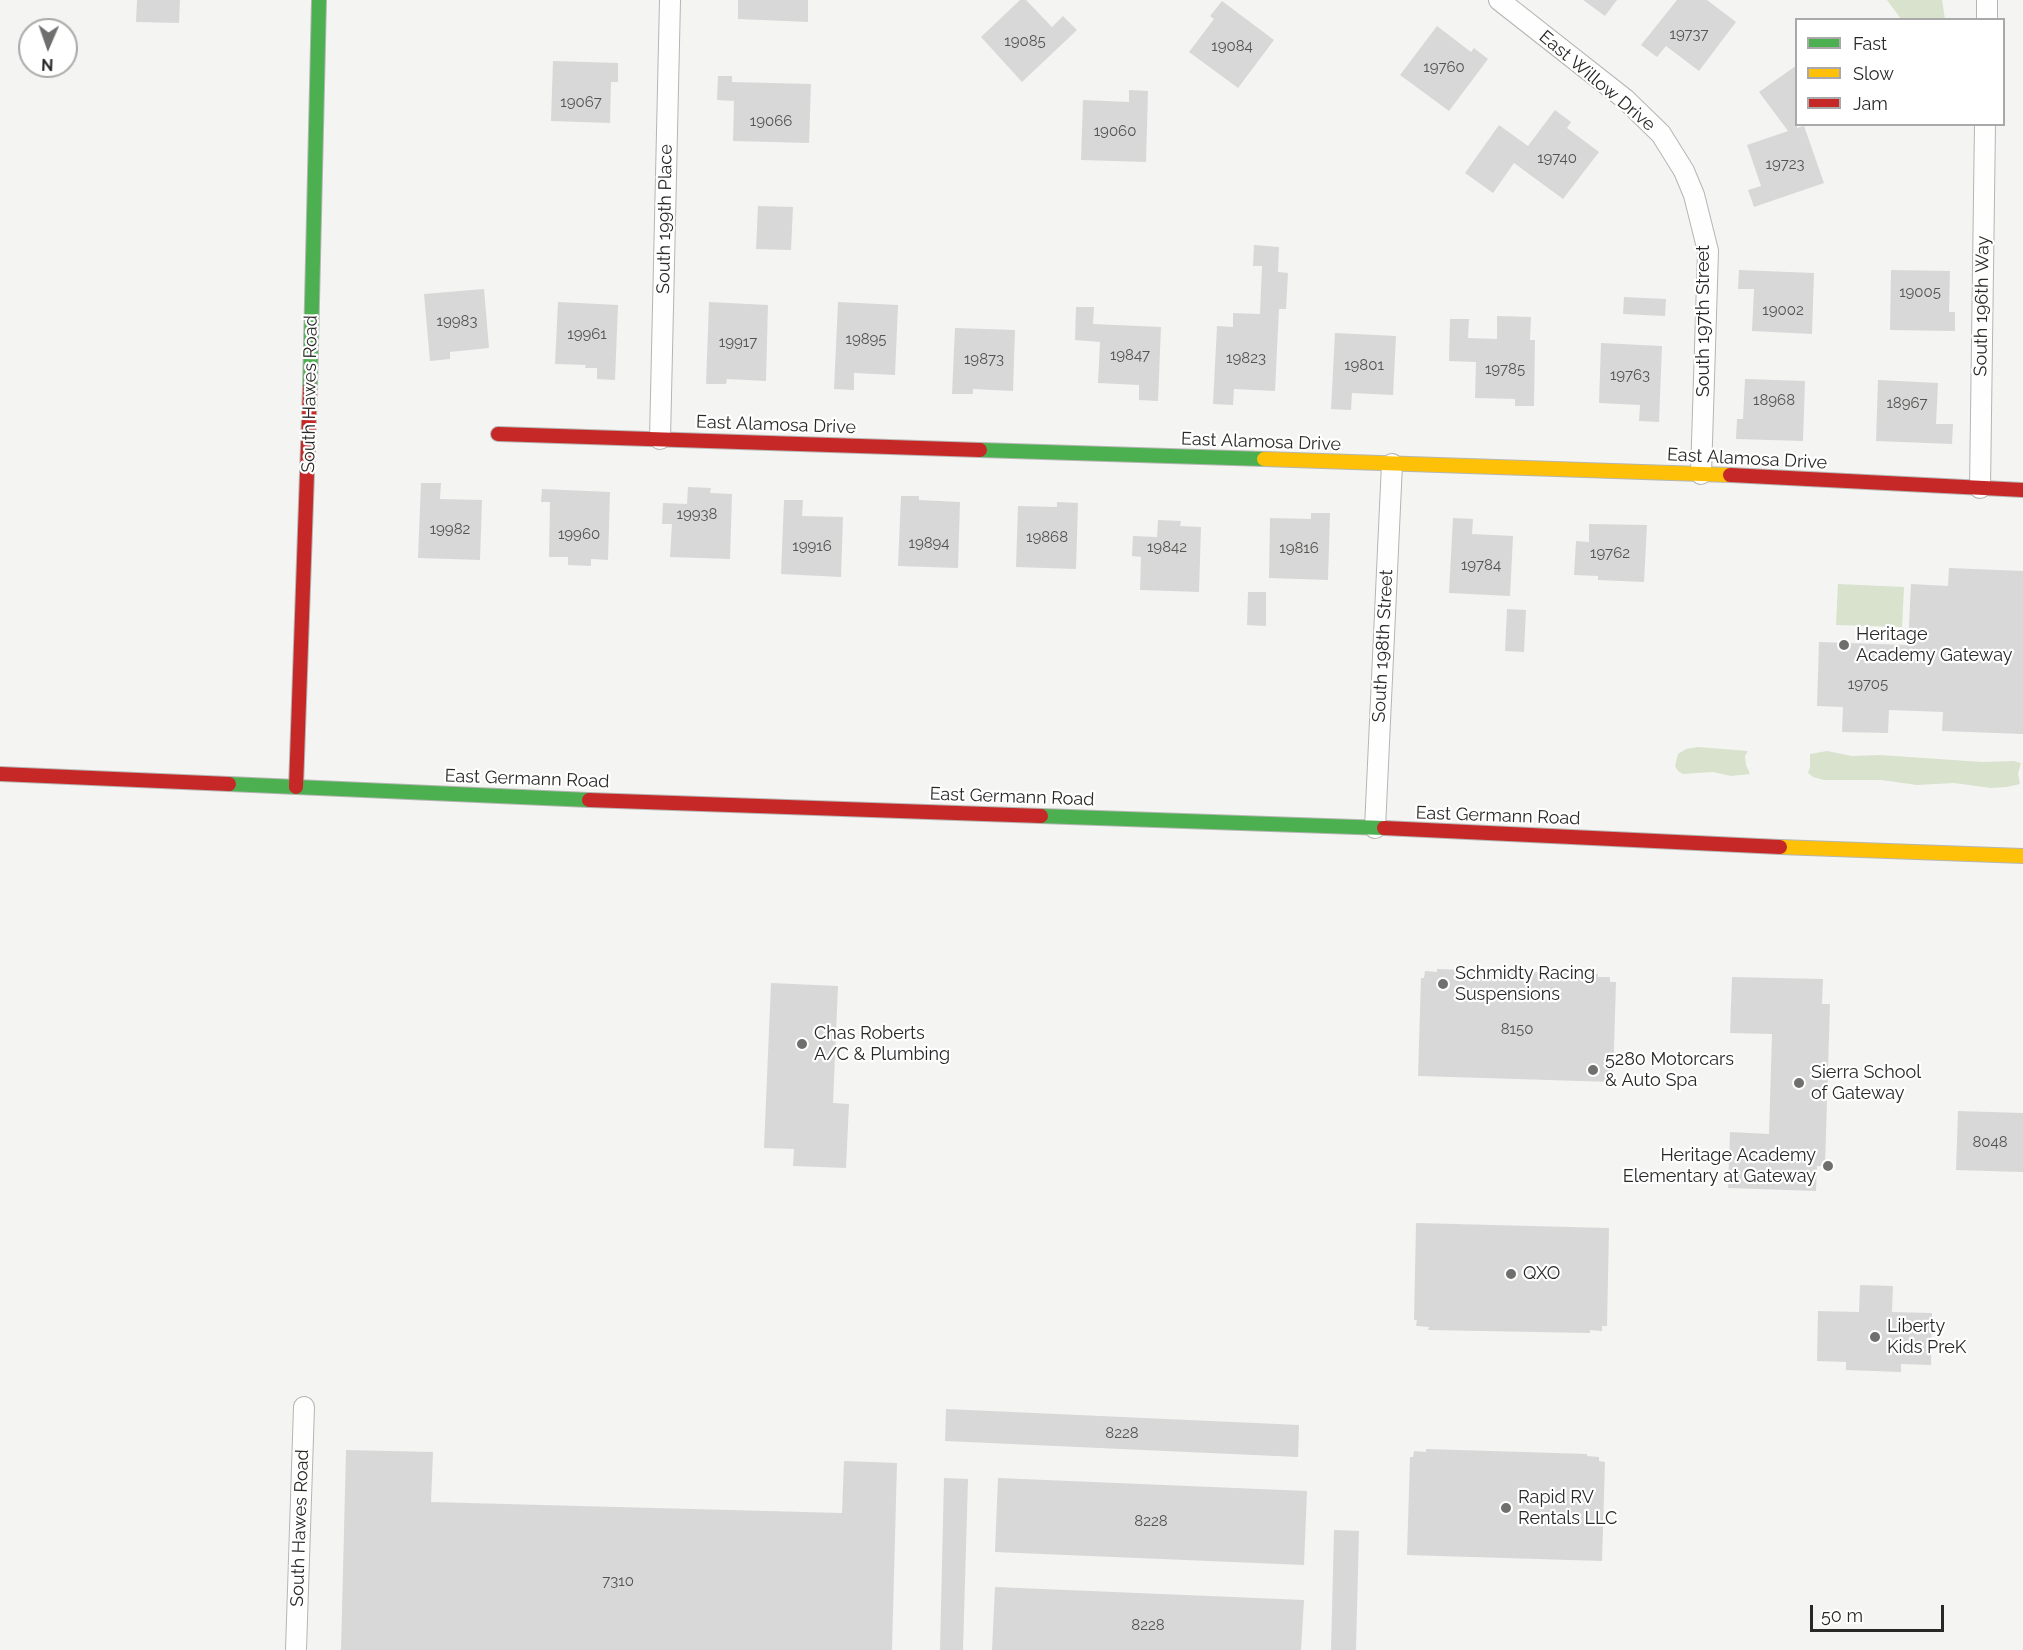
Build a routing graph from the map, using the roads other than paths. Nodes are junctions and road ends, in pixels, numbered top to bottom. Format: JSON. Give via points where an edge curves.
{"nodes":[{"id":1,"x":319,"y":0,"type":"edge"},
{"id":2,"x":670,"y":0,"type":"edge"},
{"id":3,"x":1499,"y":0,"type":"edge"},
{"id":4,"x":1987,"y":0,"type":"edge"},
{"id":5,"x":1987,"y":18,"type":"edge"},
{"id":6,"x":1985,"y":126,"type":"edge"},
{"id":7,"x":1684,"y":171,"type":"joint"},
{"id":8,"x":498,"y":434,"type":"dead end"},
{"id":9,"x":660,"y":439,"type":"junction"},
{"id":10,"x":1392,"y":464,"type":"junction"},
{"id":11,"x":1701,"y":474,"type":"junction"},
{"id":12,"x":1980,"y":488,"type":"junction"},
{"id":13,"x":2023,"y":489,"type":"edge"},
{"id":14,"x":0,"y":774,"type":"edge"},
{"id":15,"x":296,"y":788,"type":"junction"},
{"id":16,"x":1375,"y":828,"type":"junction"},
{"id":17,"x":2023,"y":856,"type":"edge"},
{"id":18,"x":304,"y":1407,"type":"dead end"},
{"id":19,"x":296,"y":1650,"type":"edge"}],
"edges":[{"from":1,"to":15,"type":"street","name":"South Hawes Road"},
{"from":2,"to":9,"type":"street","name":"South 199th Place"},
{"from":3,"to":7,"type":"street","name":"East Willow Drive","via":[[1631,105],[1661,135]]},
{"from":4,"to":5,"type":"street"},
{"from":6,"to":12,"type":"street","name":"South 196th Way"},
{"from":7,"to":11,"type":"street","name":"South 197th Street","via":[[1695,195],[1708,251]]},
{"from":8,"to":9,"type":"street","name":"East Alamosa Drive"},
{"from":9,"to":10,"type":"street","name":"East Alamosa Drive"},
{"from":10,"to":11,"type":"street","name":"East Alamosa Drive"},
{"from":10,"to":16,"type":"street","name":"South 198th Street"},
{"from":11,"to":12,"type":"street","name":"East Alamosa Drive"},
{"from":12,"to":13,"type":"street","name":"East Alamosa Drive"},
{"from":14,"to":15,"type":"street","name":"East Germann Road"},
{"from":15,"to":16,"type":"street","name":"East Germann Road"},
{"from":16,"to":17,"type":"street","name":"East Germann Road"},
{"from":18,"to":19,"type":"street","name":"South Hawes Road"}]}
